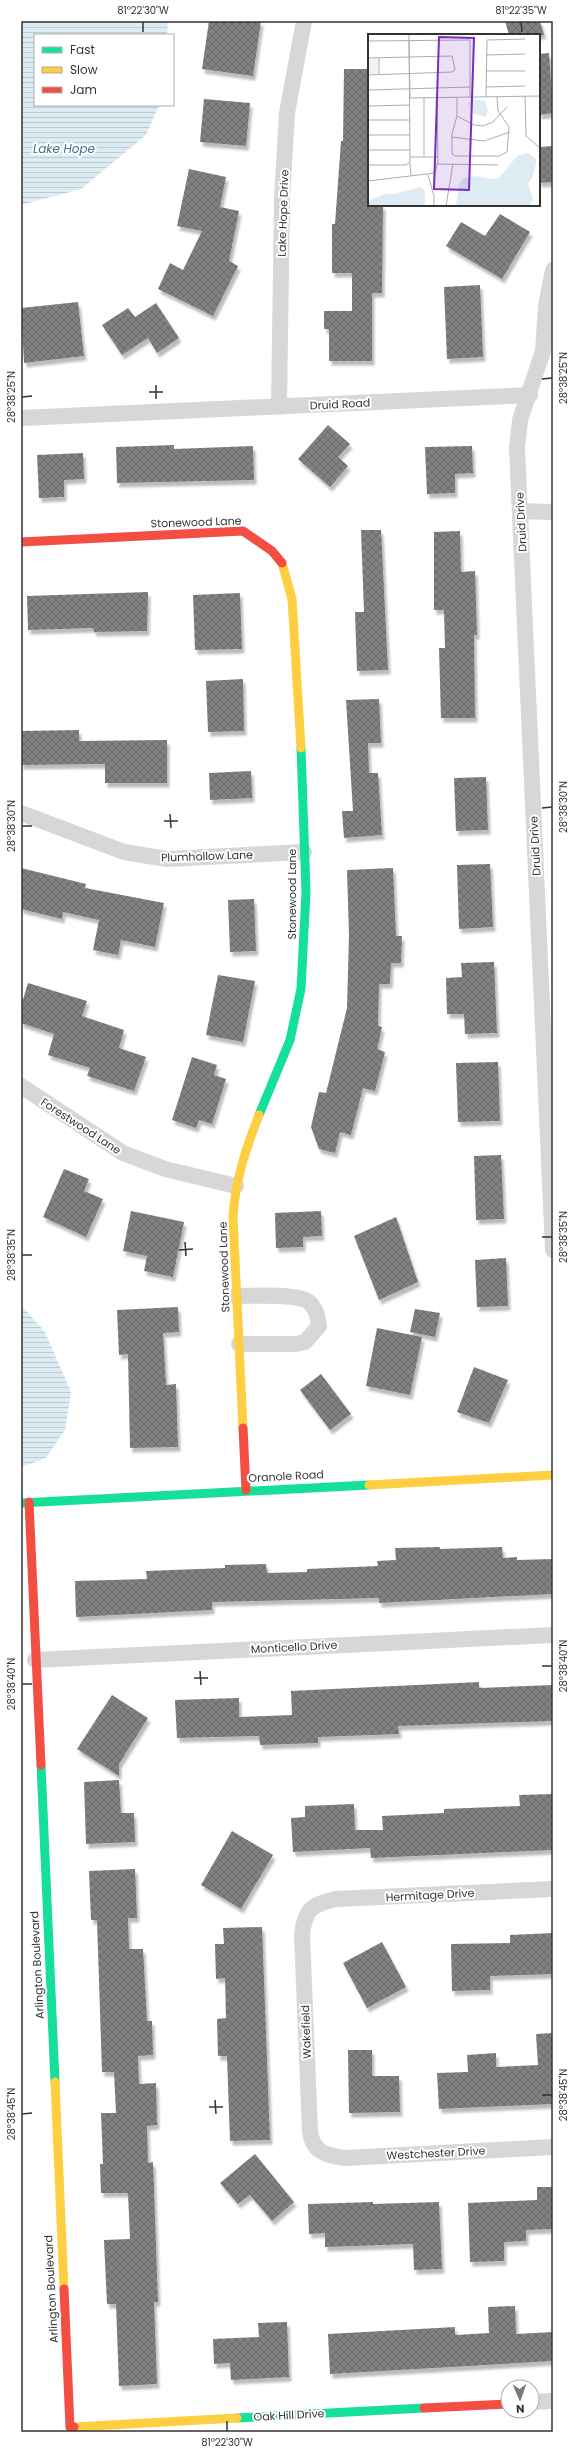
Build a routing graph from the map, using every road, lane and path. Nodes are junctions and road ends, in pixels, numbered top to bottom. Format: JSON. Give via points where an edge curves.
{"nodes":[{"id":1,"x":304,"y":21,"type":"edge"},
{"id":2,"x":553,"y":270,"type":"edge"},
{"id":3,"x":530,"y":396,"type":"junction"},
{"id":4,"x":280,"y":407,"type":"junction"},
{"id":5,"x":21,"y":418,"type":"edge"},
{"id":6,"x":520,"y":511,"type":"junction"},
{"id":7,"x":553,"y":512,"type":"edge"},
{"id":8,"x":21,"y":542,"type":"edge"},
{"id":9,"x":21,"y":813,"type":"edge"},
{"id":10,"x":304,"y":852,"type":"junction"},
{"id":11,"x":21,"y":1086,"type":"edge"},
{"id":12,"x":236,"y":1186,"type":"junction"},
{"id":13,"x":553,"y":1250,"type":"edge"},
{"id":14,"x":236,"y":1296,"type":"junction"},
{"id":15,"x":239,"y":1344,"type":"junction"},
{"id":16,"x":553,"y":1475,"type":"edge"},
{"id":17,"x":246,"y":1490,"type":"junction"},
{"id":18,"x":25,"y":1502,"type":"edge"},
{"id":19,"x":21,"y":1618,"type":"edge"},
{"id":20,"x":553,"y":1635,"type":"edge"},
{"id":21,"x":34,"y":1636,"type":"junction"},
{"id":22,"x":35,"y":1660,"type":"junction"},
{"id":23,"x":553,"y":1889,"type":"edge"},
{"id":24,"x":309,"y":1910,"type":"joint"},
{"id":25,"x":553,"y":2147,"type":"edge"},
{"id":26,"x":320,"y":2152,"type":"joint"},
{"id":27,"x":553,"y":2401,"type":"edge"},
{"id":28,"x":540,"y":2402,"type":"edge"},
{"id":29,"x":500,"y":2404,"type":"edge"},
{"id":30,"x":70,"y":2427,"type":"joint"}],
"edges":[{"from":1,"to":4,"type":"street","name":"Lake Hope Drive","via":[[287,113],[282,199]]},
{"from":2,"to":3,"type":"street","via":[[546,306],[543,351]]},
{"from":3,"to":4,"type":"street","name":"Druid Road"},
{"from":3,"to":6,"type":"street","name":"Druid Drive","via":[[520,420],[517,448]]},
{"from":4,"to":5,"type":"street","name":"Druid Road"},
{"from":6,"to":7,"type":"street"},
{"from":6,"to":13,"type":"street","name":"Druid Drive"},
{"from":8,"to":10,"type":"street","name":"Stonewood Lane","via":[[244,531],[268,546],[281,559],[292,599]]},
{"from":9,"to":10,"type":"street","name":"Plumhollow Lane","via":[[124,852],[167,859]]},
{"from":10,"to":12,"type":"street","name":"Stonewood Lane","via":[[306,898],[300,992],[288,1047],[259,1111]]},
{"from":11,"to":12,"type":"street","name":"Forestwood Lane","via":[[123,1154],[165,1169]]},
{"from":12,"to":14,"type":"street","name":"Stonewood Lane","via":[[233,1231]]},
{"from":14,"to":15,"type":"street","name":"Stonewood Lane"},
{"from":14,"to":15,"type":"street","via":[[295,1297],[310,1302],[317,1314],[319,1326],[305,1342]]},
{"from":15,"to":17,"type":"street","name":"Stonewood Lane"},
{"from":16,"to":17,"type":"street","name":"Oranole Road"},
{"from":17,"to":18,"type":"street","name":"Oranole Road"},
{"from":18,"to":21,"type":"street","name":"Arlington Boulevard"},
{"from":19,"to":21,"type":"street"},
{"from":20,"to":22,"type":"street","name":"Monticello Drive"},
{"from":21,"to":22,"type":"street","name":"Arlington Boulevard"},
{"from":22,"to":30,"type":"street","name":"Arlington Boulevard"},
{"from":23,"to":24,"type":"street","name":"Hermitage Drive","via":[[336,1899]]},
{"from":24,"to":26,"type":"street","name":"Wakefield","via":[[304,1919],[302,1935],[310,2132],[312,2142]]},
{"from":25,"to":26,"type":"street","name":"Westchester Drive","via":[[346,2158]]},
{"from":27,"to":28,"type":"street"},
{"from":29,"to":30,"type":"street","name":"Oak Hill Drive"}]}
